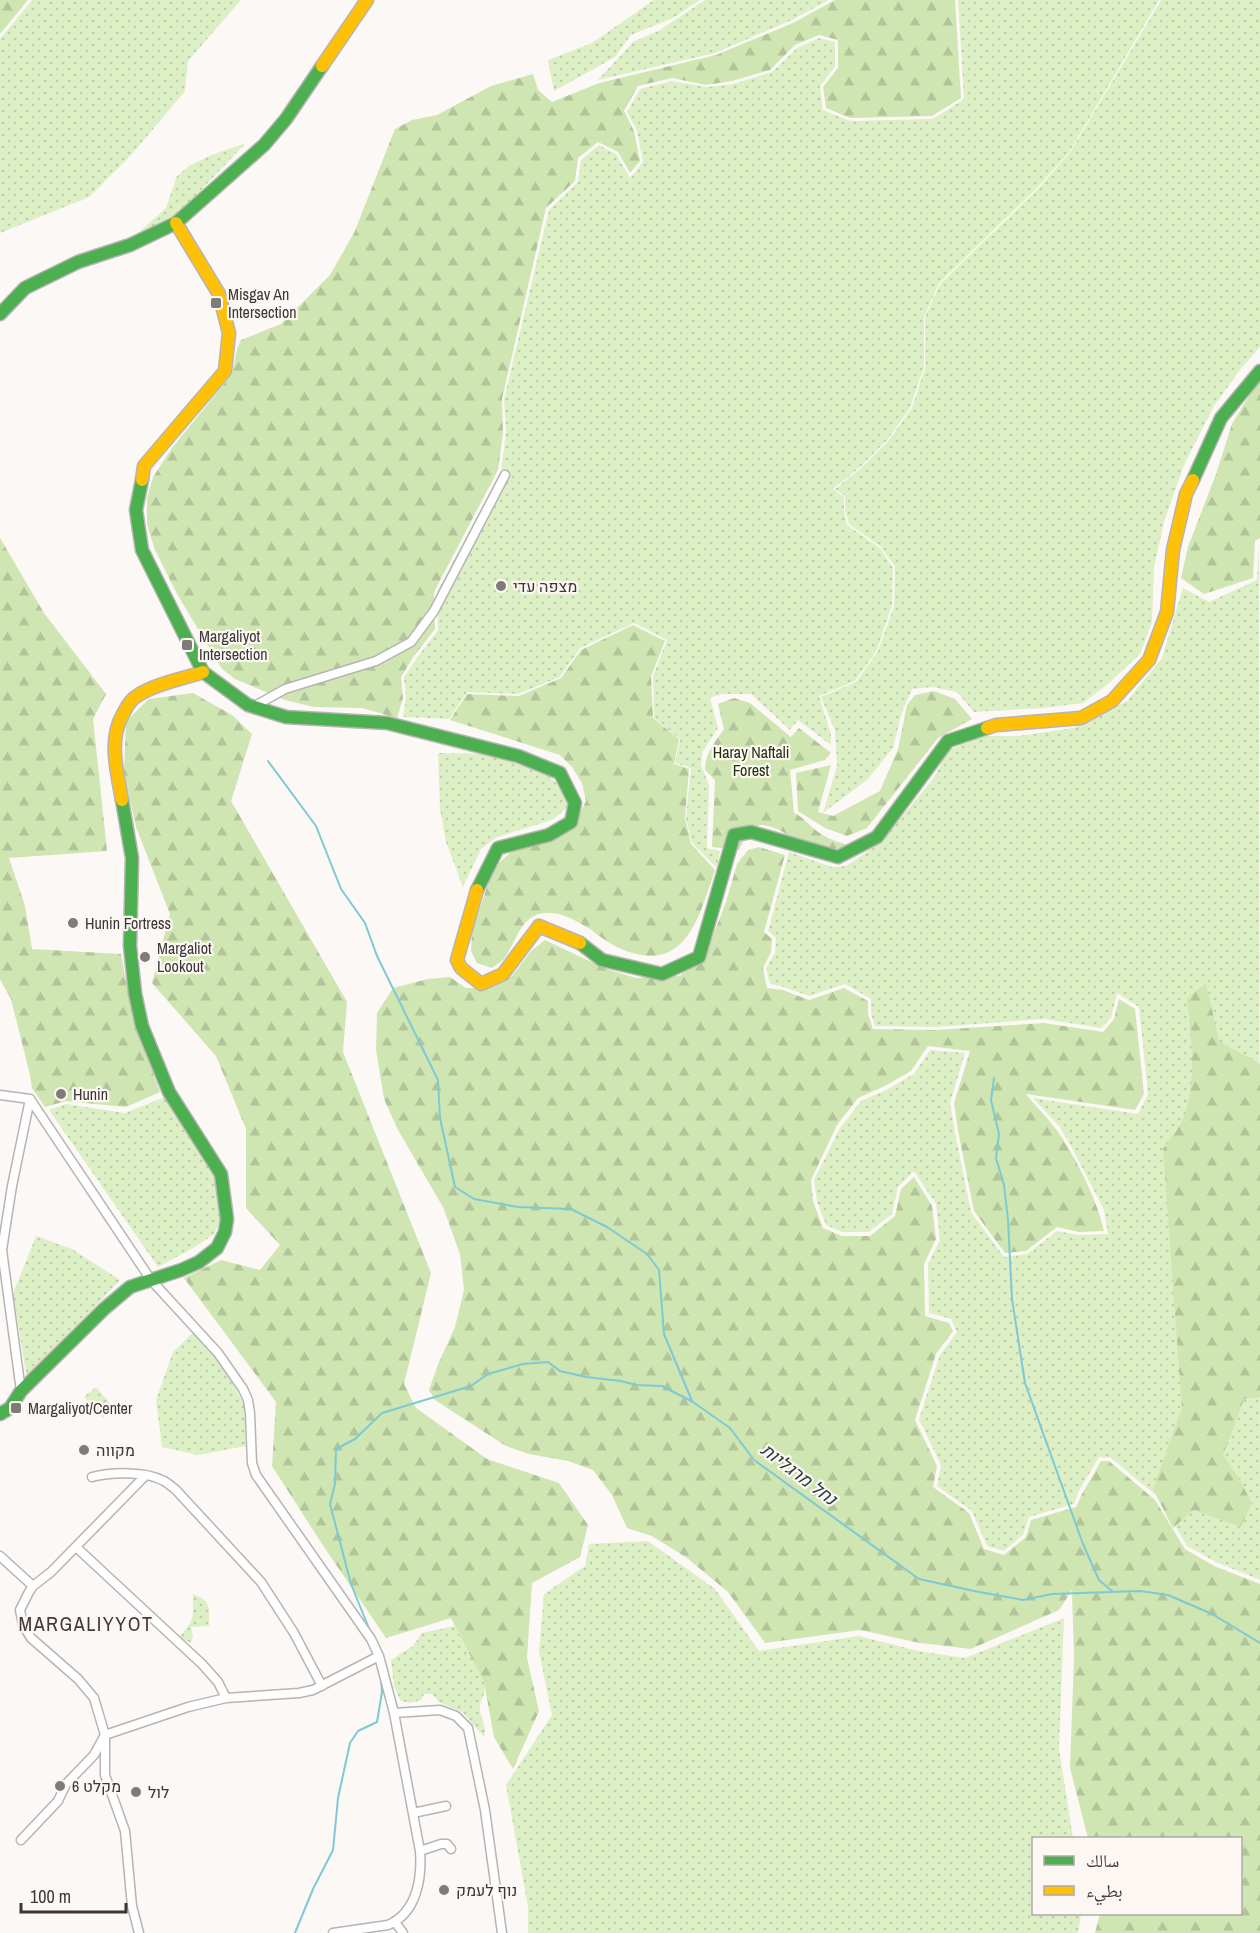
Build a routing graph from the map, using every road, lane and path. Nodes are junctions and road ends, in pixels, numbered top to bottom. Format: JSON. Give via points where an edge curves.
{"nodes":[{"id":1,"x":367,"y":0,"type":"edge"},
{"id":2,"x":176,"y":223,"type":"junction"},
{"id":3,"x":0,"y":314,"type":"edge"},
{"id":4,"x":1260,"y":370,"type":"edge"},
{"id":5,"x":506,"y":475,"type":"dead end"},
{"id":6,"x":203,"y":672,"type":"junction"},
{"id":7,"x":253,"y":707,"type":"junction"},
{"id":8,"x":0,"y":1095,"type":"edge"},
{"id":9,"x":30,"y":1099,"type":"junction"},
{"id":10,"x":151,"y":1280,"type":"junction"},
{"id":11,"x":21,"y":1390,"type":"junction"},
{"id":12,"x":0,"y":1414,"type":"edge"},
{"id":13,"x":146,"y":1476,"type":"junction"},
{"id":14,"x":92,"y":1477,"type":"dead end"},
{"id":15,"x":76,"y":1547,"type":"junction"},
{"id":16,"x":0,"y":1556,"type":"edge"},
{"id":17,"x":33,"y":1586,"type":"junction"},
{"id":18,"x":379,"y":1656,"type":"junction"},
{"id":19,"x":322,"y":1686,"type":"junction"},
{"id":20,"x":226,"y":1698,"type":"junction"},
{"id":21,"x":394,"y":1713,"type":"junction"},
{"id":22,"x":105,"y":1735,"type":"junction"},
{"id":23,"x":446,"y":1806,"type":"dead end"},
{"id":24,"x":413,"y":1813,"type":"junction"},
{"id":25,"x":21,"y":1840,"type":"dead end"},
{"id":26,"x":451,"y":1849,"type":"dead end"},
{"id":27,"x":420,"y":1851,"type":"junction"},
{"id":28,"x":395,"y":1922,"type":"junction"},
{"id":29,"x":139,"y":1933,"type":"edge"},
{"id":30,"x":333,"y":1933,"type":"edge"},
{"id":31,"x":403,"y":1933,"type":"edge"},
{"id":32,"x":502,"y":1933,"type":"edge"}],
"edges":[{"from":1,"to":2,"type":"main road","via":[[264,145]]},
{"from":2,"to":3,"type":"main road","via":[[25,288]]},
{"from":2,"to":6,"type":"main road","via":[[219,294],[229,333],[225,371],[144,466],[136,510],[142,550]]},
{"from":4,"to":7,"type":"main road","via":[[1221,418],[1186,494],[1173,550],[1167,612],[1149,660],[1112,701],[1081,718],[996,725],[948,741],[877,837],[838,857],[751,832],[734,835],[699,957],[662,974],[602,960],[577,941],[539,926],[503,974],[481,984],[461,968],[457,960],[476,894],[498,848],[549,835],[571,822],[575,803],[560,773],[518,756],[387,723],[286,717]]},
{"from":5,"to":7,"type":"street","via":[[434,611],[411,642],[376,661],[285,689]]},
{"from":6,"to":7,"type":"main road"},
{"from":6,"to":10,"type":"main road","via":[[136,696],[117,724],[114,741],[132,858],[130,946],[142,1026],[169,1092],[221,1174],[227,1219],[221,1241],[206,1258]]},
{"from":8,"to":9,"type":"street"},
{"from":9,"to":10,"type":"street"},
{"from":9,"to":11,"type":"street","via":[[2,1250]]},
{"from":10,"to":11,"type":"main road","via":[[130,1287]]},
{"from":10,"to":18,"type":"street","via":[[218,1353],[243,1389],[250,1413],[250,1449],[256,1475]]},
{"from":11,"to":12,"type":"main road","via":[[10,1408]]},
{"from":13,"to":14,"type":"street","via":[[107,1472]]},
{"from":13,"to":15,"type":"street"},
{"from":13,"to":19,"type":"street","via":[[164,1481],[176,1490],[261,1582]]},
{"from":15,"to":17,"type":"street"},
{"from":15,"to":20,"type":"street","via":[[202,1664]]},
{"from":16,"to":17,"type":"street"},
{"from":17,"to":22,"type":"street","via":[[20,1610],[23,1625],[31,1638],[94,1698]]},
{"from":18,"to":19,"type":"street"},
{"from":18,"to":21,"type":"street"},
{"from":19,"to":20,"type":"street","via":[[299,1693]]},
{"from":20,"to":22,"type":"street"},
{"from":21,"to":24,"type":"street"},
{"from":21,"to":32,"type":"street","via":[[440,1710],[456,1716],[468,1728],[485,1810]]},
{"from":22,"to":25,"type":"street","via":[[94,1755],[66,1784],[58,1802]]},
{"from":22,"to":29,"type":"street","via":[[105,1775],[124,1831]]},
{"from":23,"to":24,"type":"street"},
{"from":24,"to":27,"type":"street"},
{"from":26,"to":27,"type":"street","via":[[441,1844]]},
{"from":27,"to":28,"type":"street","via":[[419,1886],[408,1908]]},
{"from":28,"to":30,"type":"street"},
{"from":28,"to":31,"type":"street"}]}
